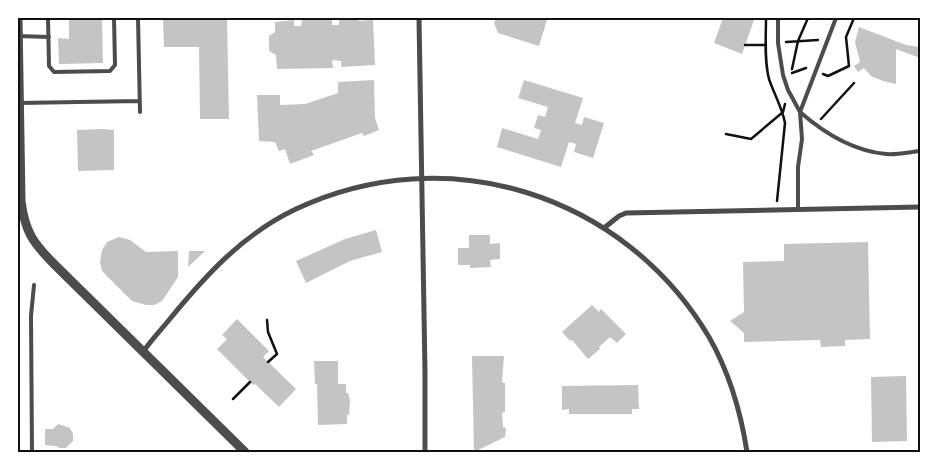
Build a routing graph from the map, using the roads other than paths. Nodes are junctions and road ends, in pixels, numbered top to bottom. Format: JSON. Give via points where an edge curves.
{"nodes":[{"id":1,"x":18,"y":18,"type":"edge"},
{"id":2,"x":48,"y":18,"type":"edge"},
{"id":3,"x":114,"y":18,"type":"edge"},
{"id":4,"x":138,"y":18,"type":"edge"},
{"id":5,"x":419,"y":18,"type":"edge"},
{"id":6,"x":778,"y":18,"type":"edge"},
{"id":7,"x":836,"y":18,"type":"edge"},
{"id":8,"x":18,"y":36,"type":"edge"},
{"id":9,"x":49,"y":37,"type":"junction"},
{"id":10,"x":139,"y":101,"type":"junction"},
{"id":11,"x":19,"y":103,"type":"junction"},
{"id":12,"x":140,"y":112,"type":"dead end"},
{"id":13,"x":800,"y":112,"type":"junction"},
{"id":14,"x":920,"y":151,"type":"edge"},
{"id":15,"x":421,"y":178,"type":"junction"},
{"id":16,"x":920,"y":206,"type":"edge"},
{"id":17,"x":798,"y":209,"type":"junction"},
{"id":18,"x":604,"y":228,"type":"junction"},
{"id":19,"x":34,"y":285,"type":"dead end"},
{"id":20,"x":143,"y":352,"type":"junction"},
{"id":21,"x":32,"y":452,"type":"edge"},
{"id":22,"x":245,"y":452,"type":"edge"},
{"id":23,"x":425,"y":452,"type":"edge"},
{"id":24,"x":747,"y":452,"type":"edge"}],
"edges":[{"from":1,"to":8,"type":"street"},
{"from":2,"to":9,"type":"lane"},
{"from":3,"to":9,"type":"lane","via":[[115,65],[110,71],[54,72],[49,66]]},
{"from":4,"to":10,"type":"lane"},
{"from":5,"to":15,"type":"street"},
{"from":6,"to":13,"type":"lane","via":[[783,75]]},
{"from":7,"to":13,"type":"lane"},
{"from":8,"to":9,"type":"lane"},
{"from":8,"to":11,"type":"street"},
{"from":10,"to":11,"type":"lane"},
{"from":10,"to":12,"type":"lane"},
{"from":11,"to":20,"type":"street","via":[[24,221],[48,258]]},
{"from":13,"to":14,"type":"lane","via":[[826,134],[858,148],[886,154]]},
{"from":13,"to":17,"type":"lane","via":[[802,139]]},
{"from":15,"to":18,"type":"street","via":[[460,178],[498,184],[562,206]]},
{"from":15,"to":20,"type":"street","via":[[364,185],[338,193],[296,210],[256,232],[193,290]]},
{"from":15,"to":23,"type":"street"},
{"from":16,"to":17,"type":"street"},
{"from":17,"to":18,"type":"street","via":[[626,213]]},
{"from":18,"to":24,"type":"street","via":[[638,254],[692,310],[710,339],[732,390]]},
{"from":19,"to":21,"type":"lane","via":[[31,316]]},
{"from":20,"to":22,"type":"street"}]}
